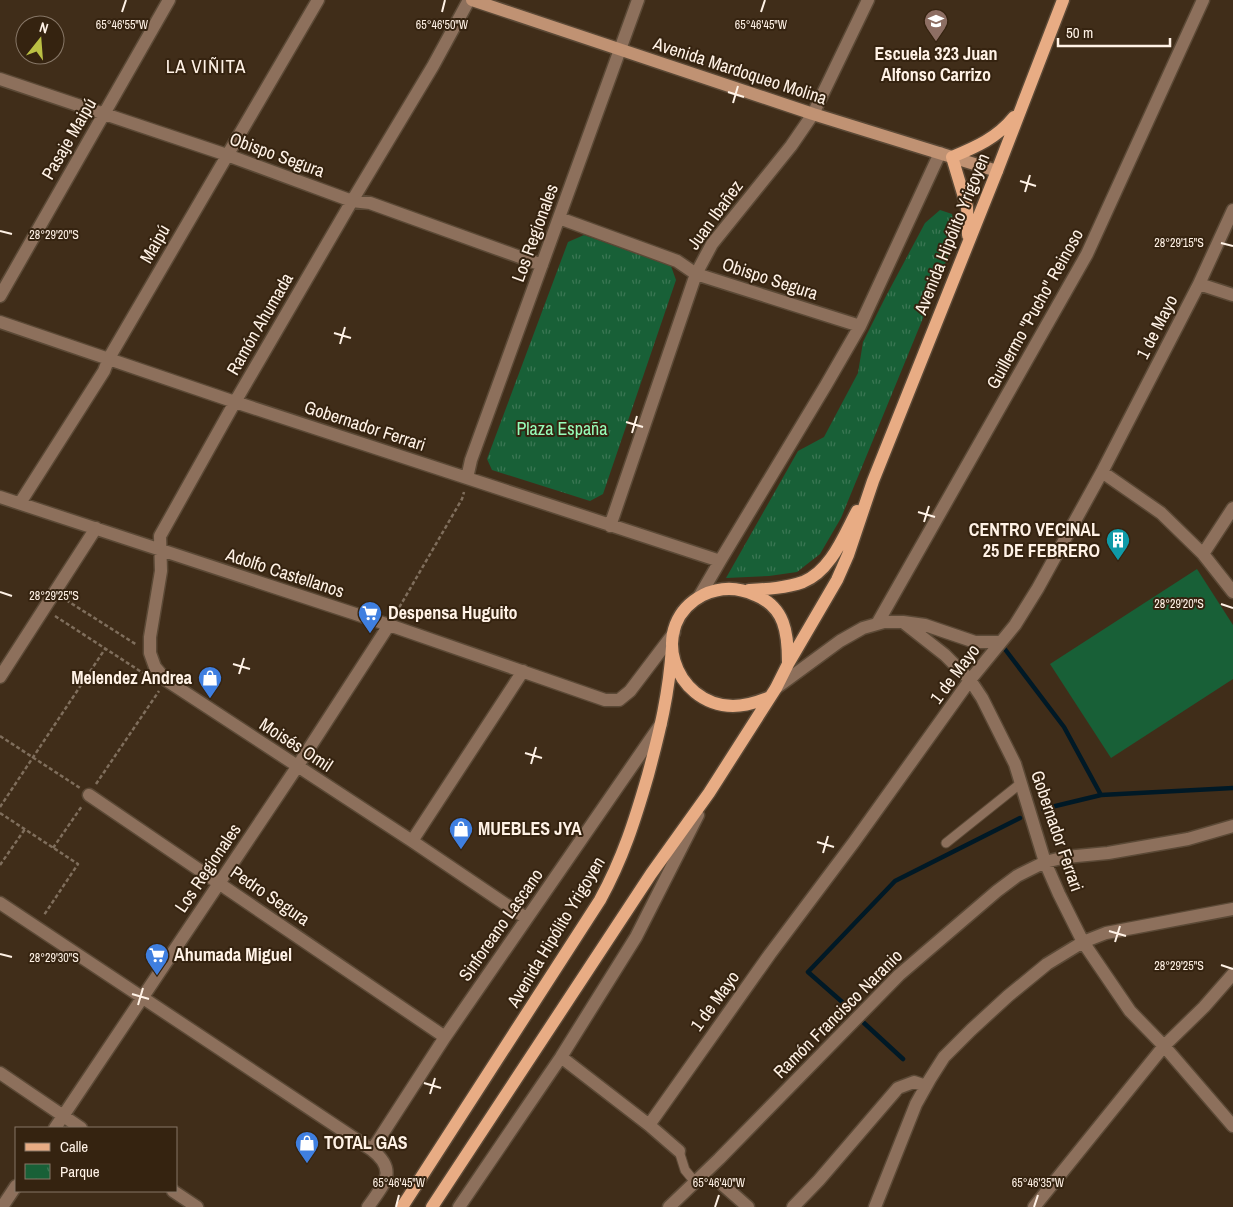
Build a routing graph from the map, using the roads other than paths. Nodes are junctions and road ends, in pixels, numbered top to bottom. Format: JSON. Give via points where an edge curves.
{"nodes":[{"id":1,"x":169,"y":0,"type":"edge"},
{"id":2,"x":318,"y":0,"type":"edge"},
{"id":3,"x":471,"y":0,"type":"edge"},
{"id":4,"x":638,"y":0,"type":"edge"},
{"id":5,"x":868,"y":0,"type":"edge"},
{"id":6,"x":1063,"y":0,"type":"edge"},
{"id":7,"x":1203,"y":0,"type":"edge"},
{"id":8,"x":620,"y":50,"type":"junction"},
{"id":9,"x":0,"y":79,"type":"edge"},
{"id":10,"x":1022,"y":105,"type":"junction"},
{"id":11,"x":104,"y":114,"type":"junction"},
{"id":12,"x":813,"y":114,"type":"junction"},
{"id":13,"x":940,"y":153,"type":"junction"},
{"id":14,"x":227,"y":155,"type":"junction"},
{"id":15,"x":952,"y":157,"type":"junction"},
{"id":16,"x":997,"y":171,"type":"junction"},
{"id":17,"x":352,"y":201,"type":"junction"},
{"id":18,"x":1233,"y":210,"type":"edge"},
{"id":19,"x":559,"y":218,"type":"junction"},
{"id":20,"x":968,"y":240,"type":"junction"},
{"id":21,"x":542,"y":265,"type":"junction"},
{"id":22,"x":696,"y":274,"type":"junction"},
{"id":23,"x":1199,"y":284,"type":"junction"},
{"id":24,"x":1233,"y":295,"type":"edge"},
{"id":25,"x":0,"y":296,"type":"edge"},
{"id":26,"x":0,"y":322,"type":"edge"},
{"id":27,"x":860,"y":326,"type":"junction"},
{"id":28,"x":109,"y":358,"type":"junction"},
{"id":29,"x":235,"y":402,"type":"junction"},
{"id":30,"x":1102,"y":472,"type":"junction"},
{"id":31,"x":467,"y":478,"type":"junction"},
{"id":32,"x":873,"y":481,"type":"junction"},
{"id":33,"x":0,"y":497,"type":"edge"},
{"id":34,"x":20,"y":503,"type":"junction"},
{"id":35,"x":1233,"y":508,"type":"edge"},
{"id":36,"x":610,"y":526,"type":"junction"},
{"id":37,"x":96,"y":528,"type":"junction"},
{"id":38,"x":161,"y":550,"type":"junction"},
{"id":39,"x":1203,"y":554,"type":"junction"},
{"id":40,"x":720,"y":561,"type":"junction"},
{"id":41,"x":745,"y":590,"type":"junction"},
{"id":42,"x":1233,"y":592,"type":"edge"},
{"id":43,"x":700,"y":597,"type":"junction"},
{"id":44,"x":903,"y":622,"type":"junction"},
{"id":45,"x":877,"y":624,"type":"junction"},
{"id":46,"x":389,"y":626,"type":"junction"},
{"id":47,"x":674,"y":633,"type":"junction"},
{"id":48,"x":1000,"y":642,"type":"junction"},
{"id":49,"x":672,"y":647,"type":"junction"},
{"id":50,"x":788,"y":664,"type":"junction"},
{"id":51,"x":523,"y":672,"type":"junction"},
{"id":52,"x":0,"y":677,"type":"edge"},
{"id":53,"x":166,"y":680,"type":"joint"},
{"id":54,"x":970,"y":680,"type":"junction"},
{"id":55,"x":773,"y":692,"type":"junction"},
{"id":56,"x":662,"y":722,"type":"junction"},
{"id":57,"x":297,"y":767,"type":"junction"},
{"id":58,"x":1021,"y":783,"type":"junction"},
{"id":59,"x":709,"y":793,"type":"junction"},
{"id":60,"x":89,"y":795,"type":"road end"},
{"id":61,"x":1233,"y":826,"type":"edge"},
{"id":62,"x":412,"y":841,"type":"junction"},
{"id":63,"x":946,"y":843,"type":"dead end"},
{"id":64,"x":1045,"y":862,"type":"junction"},
{"id":65,"x":220,"y":883,"type":"junction"},
{"id":66,"x":0,"y":903,"type":"edge"},
{"id":67,"x":1233,"y":909,"type":"edge"},
{"id":68,"x":526,"y":918,"type":"junction"},
{"id":69,"x":1083,"y":942,"type":"junction"},
{"id":70,"x":1233,"y":974,"type":"edge"},
{"id":71,"x":142,"y":998,"type":"junction"},
{"id":72,"x":444,"y":1036,"type":"junction"},
{"id":73,"x":1164,"y":1046,"type":"junction"},
{"id":74,"x":561,"y":1057,"type":"junction"},
{"id":75,"x":0,"y":1073,"type":"edge"},
{"id":76,"x":926,"y":1086,"type":"junction"},
{"id":77,"x":63,"y":1116,"type":"junction"},
{"id":78,"x":649,"y":1125,"type":"junction"},
{"id":79,"x":1233,"y":1126,"type":"edge"},
{"id":80,"x":55,"y":1127,"type":"edge"},
{"id":81,"x":80,"y":1127,"type":"edge"},
{"id":82,"x":372,"y":1150,"type":"junction"},
{"id":83,"x":679,"y":1151,"type":"joint"},
{"id":84,"x":695,"y":1182,"type":"junction"},
{"id":85,"x":723,"y":1185,"type":"dead end"},
{"id":86,"x":15,"y":1188,"type":"edge"},
{"id":87,"x":175,"y":1192,"type":"edge"},
{"id":88,"x":2,"y":1207,"type":"edge"},
{"id":89,"x":198,"y":1207,"type":"edge"},
{"id":90,"x":368,"y":1207,"type":"edge"},
{"id":91,"x":402,"y":1207,"type":"edge"},
{"id":92,"x":432,"y":1207,"type":"edge"},
{"id":93,"x":459,"y":1207,"type":"edge"},
{"id":94,"x":669,"y":1207,"type":"edge"},
{"id":95,"x":748,"y":1207,"type":"edge"},
{"id":96,"x":793,"y":1207,"type":"edge"},
{"id":97,"x":875,"y":1207,"type":"edge"},
{"id":98,"x":1034,"y":1207,"type":"edge"}],
"edges":[{"from":1,"to":11,"type":"street","name":"Pasaje Maipú"},
{"from":2,"to":14,"type":"street","name":"Maipú"},
{"from":3,"to":8,"type":"street","name":"Avenida Mardoqueo Molina"},
{"from":3,"to":17,"type":"street","name":"Ramón Ahumada"},
{"from":4,"to":8,"type":"street","name":"Los Regionales"},
{"from":5,"to":12,"type":"street","name":"Juan Ibañez"},
{"from":6,"to":10,"type":"main road","name":"Avenida Hipólito Yrigoyen"},
{"from":7,"to":45,"type":"street","name":"Guillermo \"Pucho\" Reinoso","via":[[1087,254]]},
{"from":8,"to":12,"type":"street","name":"Avenida Mardoqueo Molina"},
{"from":8,"to":19,"type":"street","name":"Los Regionales"},
{"from":9,"to":11,"type":"street","name":"Obispo Segura"},
{"from":10,"to":15,"type":"main road","via":[[1005,128],[981,146]]},
{"from":10,"to":16,"type":"main road","name":"Avenida Hipólito Yrigoyen"},
{"from":11,"to":14,"type":"street","name":"Obispo Segura"},
{"from":11,"to":25,"type":"street","name":"Pasaje Maipú"},
{"from":12,"to":13,"type":"street","name":"Avenida Mardoqueo Molina"},
{"from":12,"to":22,"type":"street","name":"Juan Ibañez","via":[[712,244]]},
{"from":13,"to":15,"type":"street","name":"Avenida Mardoqueo Molina"},
{"from":13,"to":27,"type":"street"},
{"from":14,"to":17,"type":"street","name":"Obispo Segura"},
{"from":14,"to":28,"type":"street","name":"Maipú"},
{"from":15,"to":16,"type":"street","name":"Avenida Mardoqueo Molina"},
{"from":15,"to":20,"type":"main road","via":[[968,208]]},
{"from":16,"to":20,"type":"main road","name":"Avenida Hipólito Yrigoyen"},
{"from":17,"to":21,"type":"street","name":"Obispo Segura","via":[[370,203]]},
{"from":17,"to":29,"type":"street","name":"Ramón Ahumada"},
{"from":18,"to":23,"type":"street","name":"1 de Mayo"},
{"from":19,"to":21,"type":"street","name":"Los Regionales"},
{"from":19,"to":22,"type":"street","name":"Obispo Segura","via":[[677,261]]},
{"from":20,"to":32,"type":"main road","name":"Avenida Hipólito Yrigoyen"},
{"from":21,"to":31,"type":"street","name":"Los Regionales"},
{"from":22,"to":27,"type":"street","name":"Obispo Segura"},
{"from":22,"to":36,"type":"street","name":"Juan Ibañez"},
{"from":23,"to":24,"type":"street"},
{"from":23,"to":30,"type":"street","name":"1 de Mayo"},
{"from":26,"to":28,"type":"street","name":"Gobernador Ferrari"},
{"from":27,"to":40,"type":"street"},
{"from":28,"to":29,"type":"street","name":"Gobernador Ferrari"},
{"from":28,"to":34,"type":"street","name":"Maipú","via":[[104,371]]},
{"from":29,"to":31,"type":"street","name":"Gobernador Ferrari"},
{"from":29,"to":38,"type":"street","name":"Ramón Ahumada","via":[[160,536]]},
{"from":30,"to":39,"type":"street","via":[[1161,513]]},
{"from":30,"to":48,"type":"street","name":"1 de Mayo","via":[[1038,588]]},
{"from":31,"to":36,"type":"street","name":"Gobernador Ferrari"},
{"from":32,"to":41,"type":"main road","name":"Avenida Hipólito Yrigoyen","via":[[822,569],[804,581],[775,589]]},
{"from":32,"to":50,"type":"main road","name":"Avenida Hipólito Yrigoyen","via":[[837,580]]},
{"from":33,"to":34,"type":"street","name":"Adolfo Castellanos"},
{"from":34,"to":37,"type":"street","name":"Adolfo Castellanos"},
{"from":35,"to":39,"type":"street"},
{"from":36,"to":40,"type":"street","name":"Gobernador Ferrari"},
{"from":37,"to":38,"type":"street","name":"Adolfo Castellanos"},
{"from":37,"to":52,"type":"street"},
{"from":38,"to":46,"type":"street","name":"Adolfo Castellanos"},
{"from":38,"to":53,"type":"street","name":"Ramón Ahumada","via":[[150,653],[155,667]]},
{"from":39,"to":42,"type":"street"},
{"from":40,"to":43,"type":"street"},
{"from":41,"to":43,"type":"main road","via":[[726,589]]},
{"from":41,"to":50,"type":"main road","via":[[774,608],[783,622],[788,638]]},
{"from":43,"to":47,"type":"main road","via":[[683,613]]},
{"from":44,"to":45,"type":"street"},
{"from":44,"to":48,"type":"street","via":[[926,624],[975,642]]},
{"from":44,"to":54,"type":"street","name":"Gobernador Ferrari","via":[[945,654]]},
{"from":45,"to":55,"type":"street","via":[[840,641]]},
{"from":46,"to":51,"type":"street","name":"Adolfo Castellanos"},
{"from":46,"to":57,"type":"street","name":"Los Regionales"},
{"from":47,"to":49,"type":"main road"},
{"from":47,"to":51,"type":"street","name":"Adolfo Castellanos","via":[[619,700],[605,700]]},
{"from":48,"to":54,"type":"street","name":"1 de Mayo"},
{"from":49,"to":55,"type":"main road","via":[[675,665],[684,682],[697,694],[714,702],[732,706],[751,704]]},
{"from":49,"to":56,"type":"main road","name":"Avenida Hipólito Yrigoyen"},
{"from":50,"to":55,"type":"main road"},
{"from":51,"to":62,"type":"street"},
{"from":53,"to":57,"type":"street","name":"Moisés Omil"},
{"from":54,"to":58,"type":"street","name":"Gobernador Ferrari","via":[[1015,764]]},
{"from":54,"to":78,"type":"street","name":"1 de Mayo"},
{"from":55,"to":59,"type":"main road"},
{"from":56,"to":68,"type":"street","name":"Sinforeano Lascano"},
{"from":56,"to":91,"type":"main road","name":"Avenida Hipólito Yrigoyen","via":[[625,848],[614,874]]},
{"from":57,"to":62,"type":"street","name":"Moisés Omil"},
{"from":57,"to":65,"type":"street","name":"Los Regionales"},
{"from":58,"to":63,"type":"lane"},
{"from":58,"to":64,"type":"street","name":"Gobernador Ferrari"},
{"from":59,"to":74,"type":"street","via":[[636,937]]},
{"from":59,"to":92,"type":"main road","via":[[646,882]]},
{"from":60,"to":65,"type":"street","name":"Pedro Segura"},
{"from":61,"to":64,"type":"street","name":"Ramón Francisco Naranio","via":[[1188,839]]},
{"from":62,"to":68,"type":"street","name":"Moisés Omil"},
{"from":64,"to":69,"type":"street","name":"Gobernador Ferrari"},
{"from":64,"to":84,"type":"street","name":"Ramón Francisco Naranio","via":[[997,891],[899,975]]},
{"from":65,"to":71,"type":"street","name":"Los Regionales"},
{"from":65,"to":72,"type":"street","name":"Pedro Segura"},
{"from":66,"to":71,"type":"street"},
{"from":67,"to":69,"type":"street","via":[[1106,933]]},
{"from":68,"to":72,"type":"street","name":"Sinforeano Lascano"},
{"from":69,"to":73,"type":"street","name":"Gobernador Ferrari","via":[[1130,1011]]},
{"from":69,"to":76,"type":"street","via":[[1047,964],[1008,996],[944,1057]]},
{"from":70,"to":73,"type":"street"},
{"from":71,"to":77,"type":"street","name":"Los Regionales"},
{"from":71,"to":82,"type":"street"},
{"from":72,"to":82,"type":"street","name":"Sinforeano Lascano"},
{"from":73,"to":79,"type":"street","name":"Gobernador Ferrari"},
{"from":73,"to":98,"type":"street"},
{"from":74,"to":78,"type":"street"},
{"from":74,"to":93,"type":"street"},
{"from":75,"to":77,"type":"street"},
{"from":76,"to":96,"type":"street","via":[[914,1082],[898,1088]]},
{"from":76,"to":97,"type":"street"},
{"from":77,"to":80,"type":"street","name":"Los Regionales"},
{"from":77,"to":81,"type":"street"},
{"from":78,"to":83,"type":"street"},
{"from":82,"to":90,"type":"street","via":[[383,1158],[387,1169],[385,1182]]},
{"from":83,"to":84,"type":"lane","via":[[685,1170]]},
{"from":84,"to":94,"type":"street","name":"Ramón Francisco Naranio"},
{"from":85,"to":95,"type":"street"},
{"from":86,"to":88,"type":"street"},
{"from":87,"to":89,"type":"street"}]}
